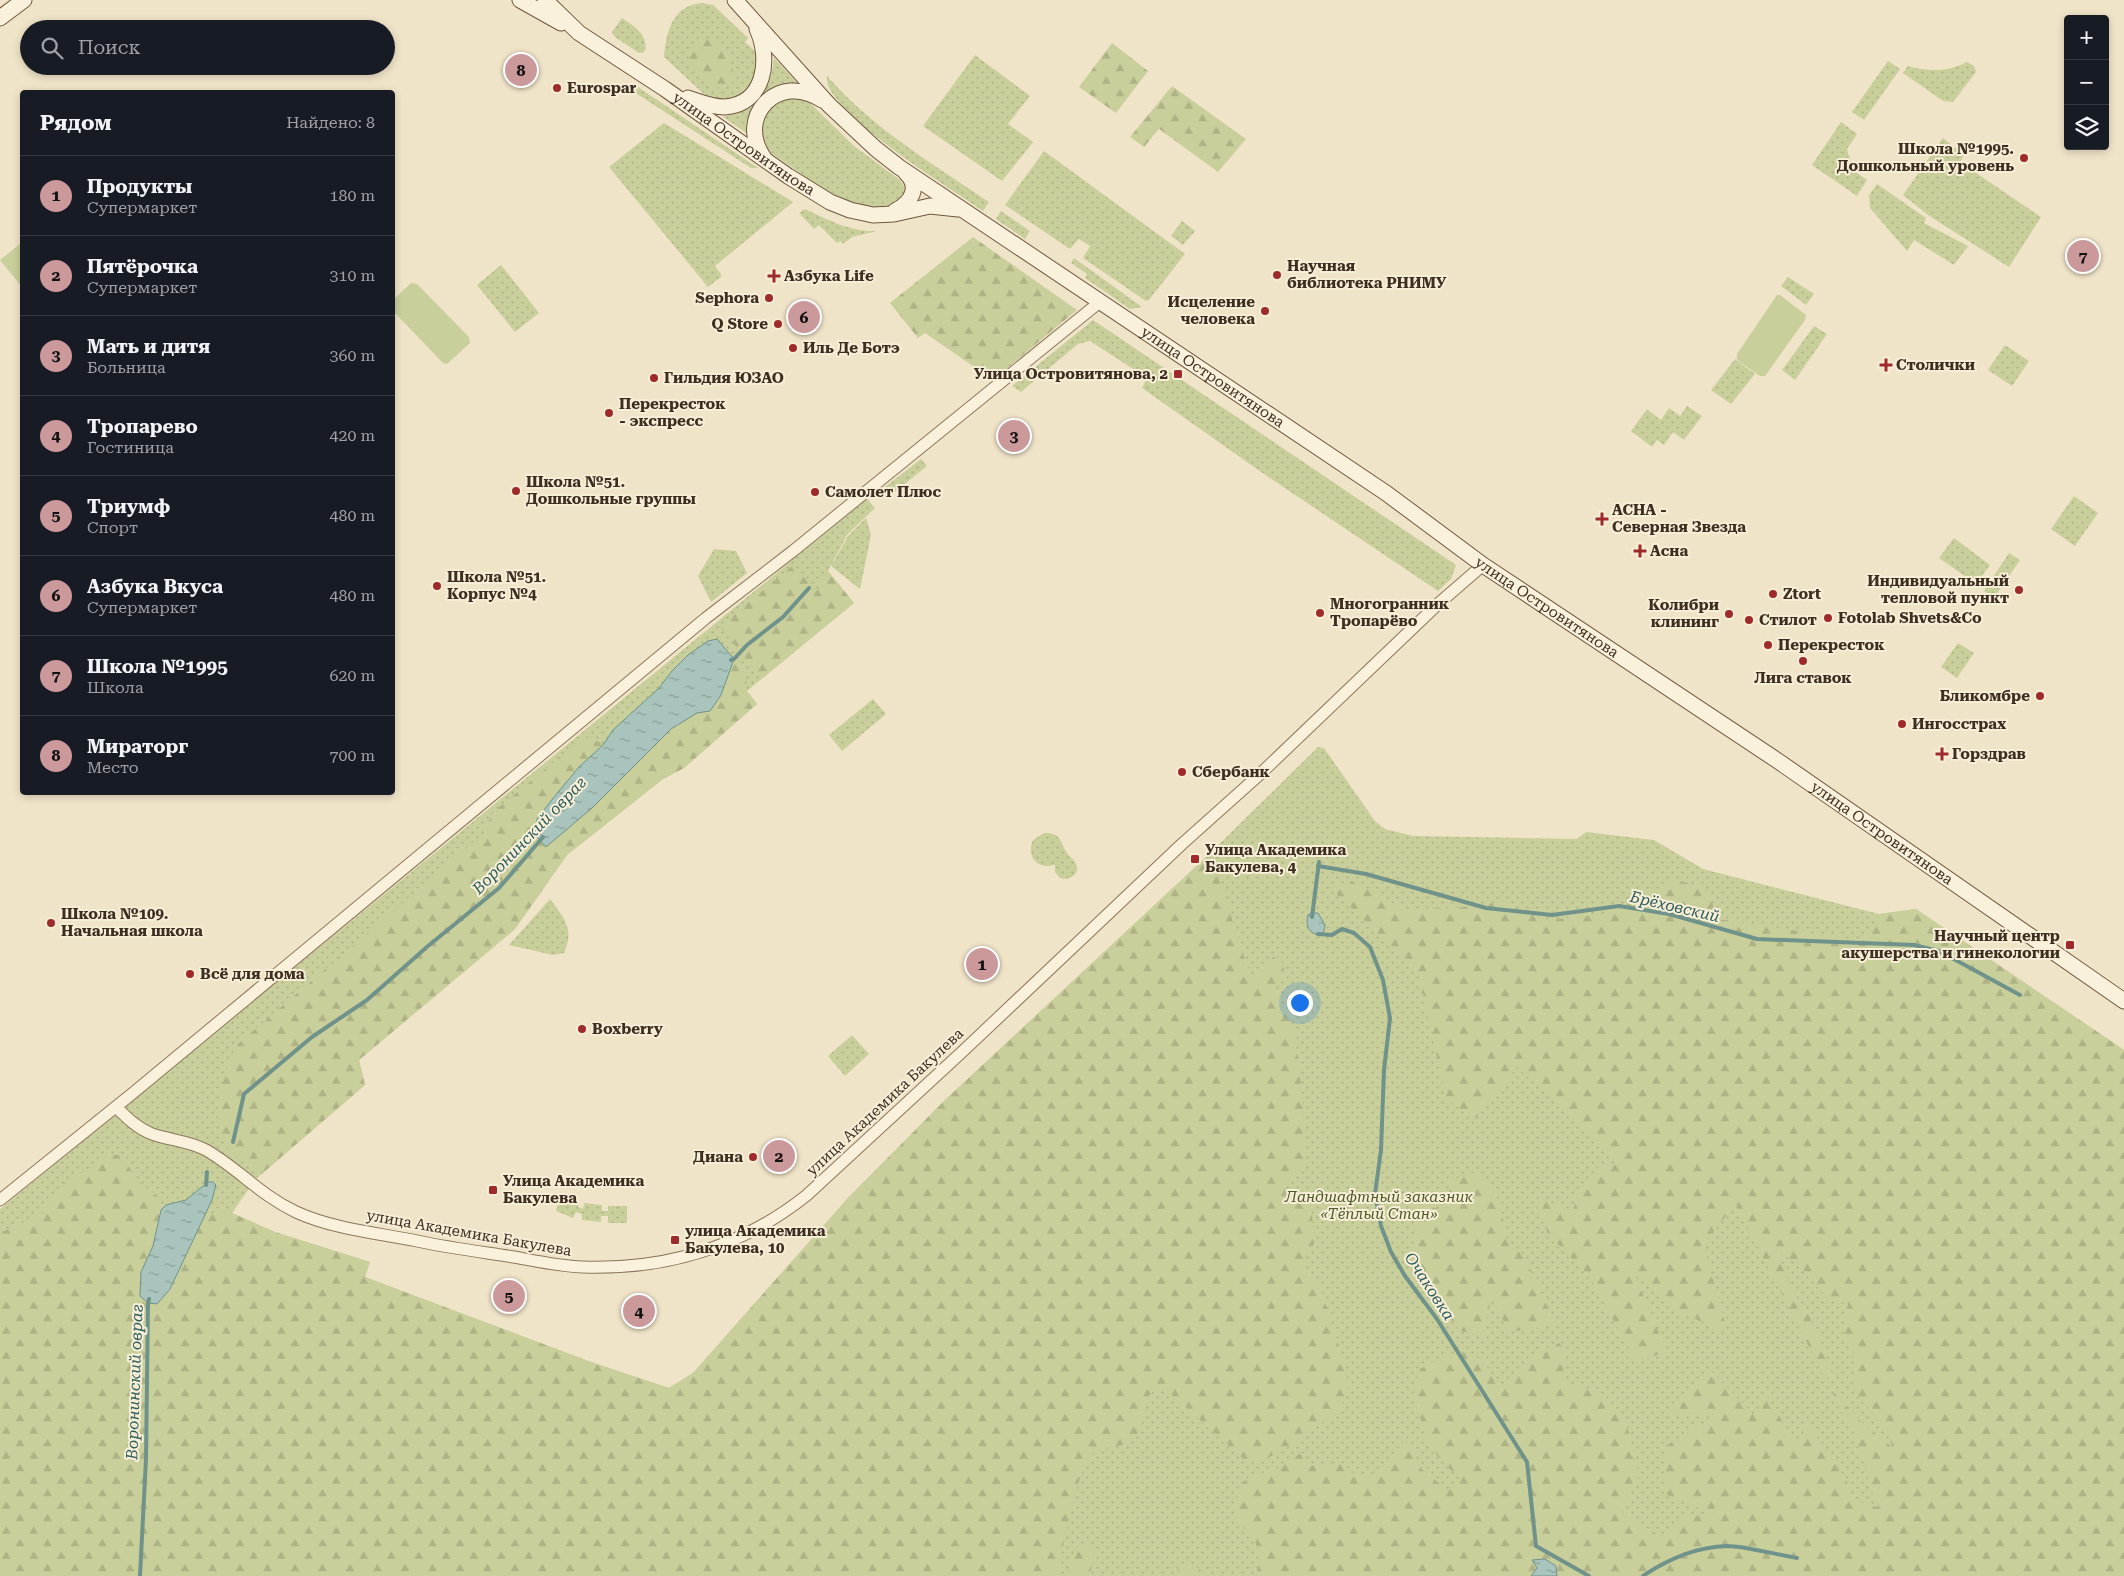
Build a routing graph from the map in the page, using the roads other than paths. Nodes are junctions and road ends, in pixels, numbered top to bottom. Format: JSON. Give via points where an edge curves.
{"nodes":[{"id":1,"x":24,"y":0,"type":"edge"},
{"id":2,"x":520,"y":0,"type":"edge"},
{"id":3,"x":545,"y":0,"type":"edge"},
{"id":4,"x":735,"y":0,"type":"edge"},
{"id":5,"x":0,"y":18,"type":"edge"},
{"id":6,"x":754,"y":22,"type":"junction"},
{"id":7,"x":579,"y":33,"type":"junction"},
{"id":8,"x":665,"y":89,"type":"junction"},
{"id":9,"x":829,"y":105,"type":"junction"},
{"id":10,"x":764,"y":159,"type":"junction"},
{"id":11,"x":899,"y":167,"type":"junction"},
{"id":12,"x":968,"y":213,"type":"junction"},
{"id":13,"x":873,"y":215,"type":"junction"},
{"id":14,"x":1101,"y":301,"type":"junction"},
{"id":15,"x":1483,"y":565,"type":"junction"},
{"id":16,"x":2124,"y":1001,"type":"edge"},
{"id":17,"x":116,"y":1107,"type":"junction"},
{"id":18,"x":0,"y":1200,"type":"edge"}],
"edges":[{"from":1,"to":5,"type":"main road"},
{"from":2,"to":7,"type":"main road"},
{"from":3,"to":7,"type":"main road","name":"улица Островитянова"},
{"from":4,"to":6,"type":"main road","name":"улица Островитянова"},
{"from":6,"to":8,"type":"main road","via":[[763,46],[765,64],[761,80],[746,100],[731,106],[714,106]]},
{"from":6,"to":9,"type":"main road","name":"улица Островитянова"},
{"from":7,"to":8,"type":"main road","name":"улица Островитянова"},
{"from":8,"to":10,"type":"main road","name":"улица Островитянова"},
{"from":9,"to":10,"type":"main road","via":[[815,96],[795,90],[780,92],[769,99],[760,110],[754,128],[756,144]]},
{"from":9,"to":11,"type":"main road","name":"улица Островитянова"},
{"from":10,"to":13,"type":"main road","name":"улица Островитянова","via":[[830,202]]},
{"from":11,"to":12,"type":"main road","name":"улица Островитянова"},
{"from":11,"to":13,"type":"main road","via":[[912,180],[912,198],[891,213]]},
{"from":12,"to":13,"type":"main road","name":"улица Островитянова","via":[[944,206],[930,206]]},
{"from":12,"to":14,"type":"main road","name":"улица Островитянова"},
{"from":14,"to":15,"type":"main road","name":"улица Островитянова","via":[[1386,493]]},
{"from":14,"to":17,"type":"street","via":[[706,618]]},
{"from":15,"to":16,"type":"main road","name":"улица Островитянова","via":[[1778,762]]},
{"from":15,"to":17,"type":"street","name":"улица Академика Бакулева","via":[[807,1196],[755,1231],[718,1247],[648,1263],[581,1267],[331,1224],[298,1213],[266,1196],[205,1149],[153,1134],[134,1124]]},
{"from":17,"to":18,"type":"street"}]}
